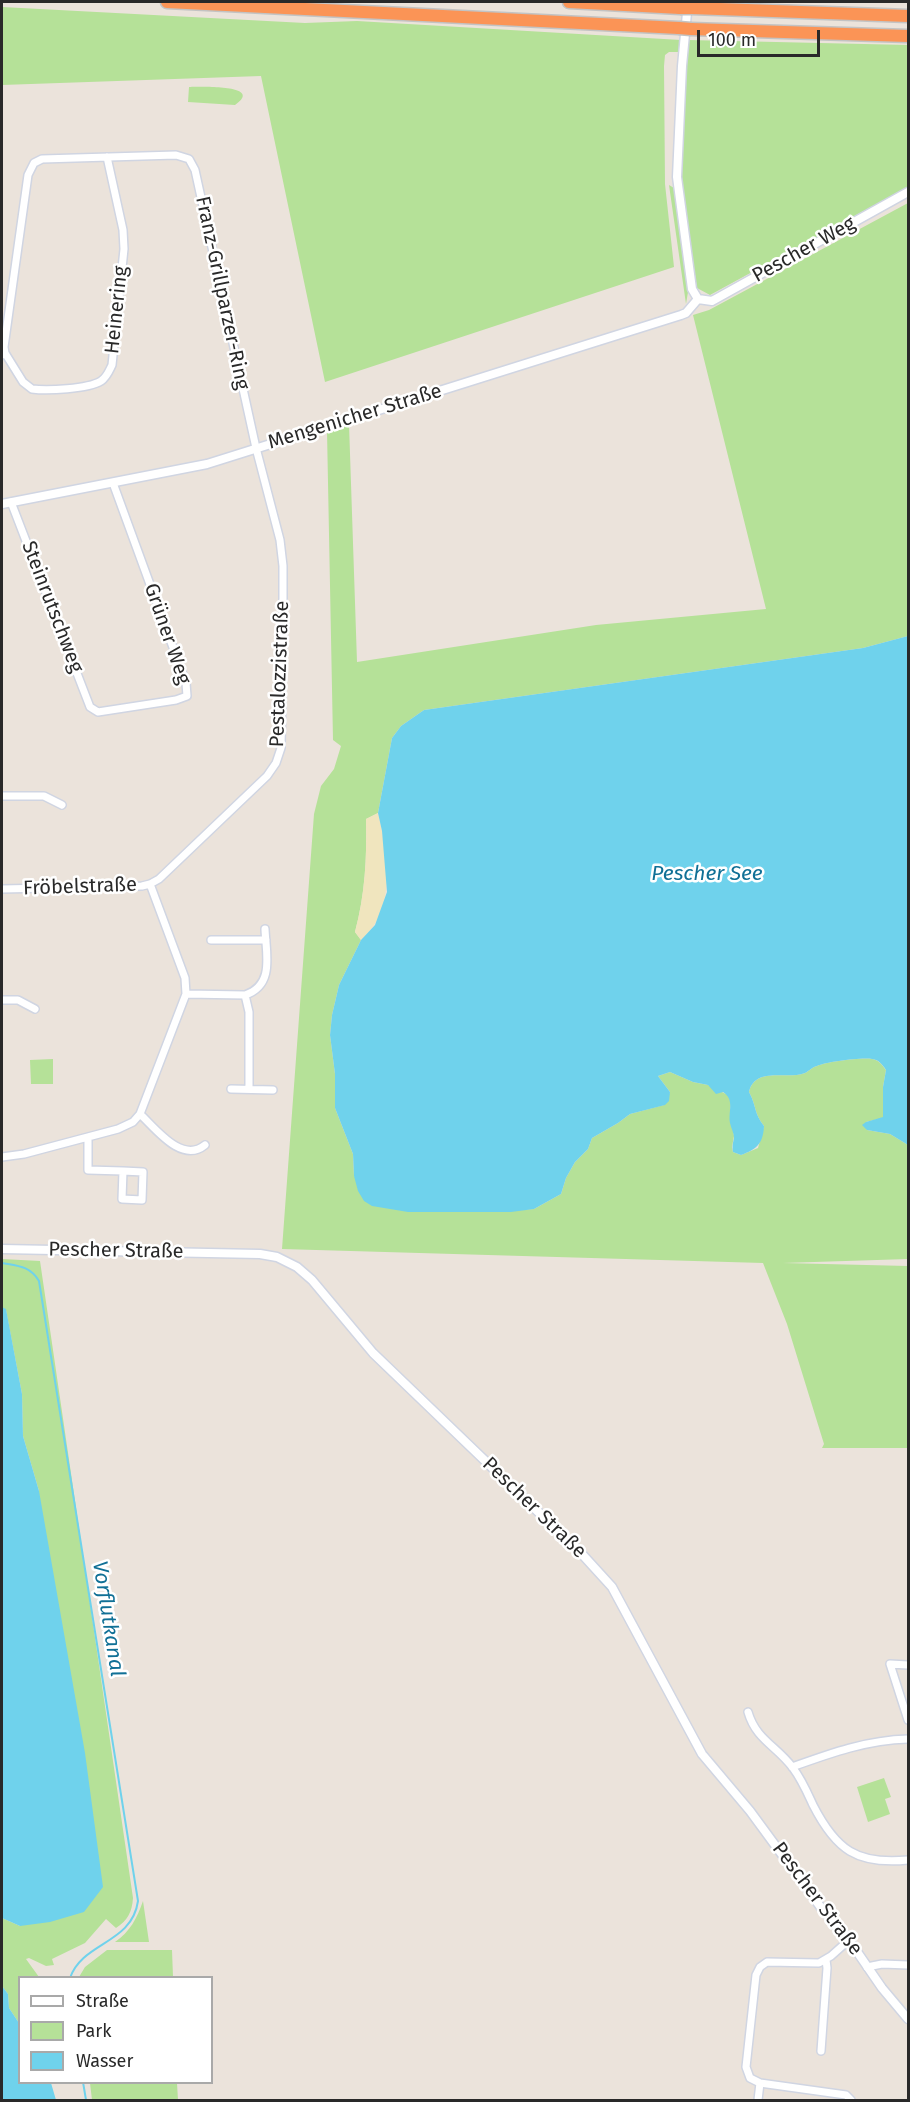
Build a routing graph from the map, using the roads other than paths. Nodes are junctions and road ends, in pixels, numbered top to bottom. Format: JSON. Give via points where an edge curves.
{"nodes":[{"id":1,"x":167,"y":2,"type":"edge"},
{"id":2,"x":569,"y":2,"type":"edge"},
{"id":3,"x":687,"y":6,"type":"edge"},
{"id":4,"x":909,"y":16,"type":"edge"},
{"id":5,"x":909,"y":36,"type":"edge"},
{"id":6,"x":169,"y":155,"type":"joint"},
{"id":7,"x":106,"y":157,"type":"junction"},
{"id":8,"x":909,"y":192,"type":"edge"},
{"id":9,"x":698,"y":299,"type":"junction"},
{"id":10,"x":3,"y":354,"type":"edge"},
{"id":11,"x":256,"y":448,"type":"junction"},
{"id":12,"x":113,"y":483,"type":"junction"},
{"id":13,"x":11,"y":502,"type":"junction"},
{"id":14,"x":2,"y":504,"type":"edge"},
{"id":15,"x":94,"y":711,"type":"joint"},
{"id":16,"x":2,"y":796,"type":"edge"},
{"id":17,"x":62,"y":805,"type":"dead end"},
{"id":18,"x":150,"y":884,"type":"junction"},
{"id":19,"x":2,"y":889,"type":"edge"},
{"id":20,"x":265,"y":929,"type":"dead end"},
{"id":21,"x":211,"y":940,"type":"dead end"},
{"id":22,"x":266,"y":940,"type":"junction"},
{"id":23,"x":186,"y":994,"type":"junction"},
{"id":24,"x":245,"y":995,"type":"junction"},
{"id":25,"x":2,"y":1000,"type":"edge"},
{"id":26,"x":35,"y":1009,"type":"dead end"},
{"id":27,"x":231,"y":1089,"type":"dead end"},
{"id":28,"x":249,"y":1089,"type":"junction"},
{"id":29,"x":273,"y":1090,"type":"dead end"},
{"id":30,"x":140,"y":1113,"type":"junction"},
{"id":31,"x":88,"y":1137,"type":"junction"},
{"id":32,"x":205,"y":1145,"type":"dead end"},
{"id":33,"x":2,"y":1157,"type":"edge"},
{"id":34,"x":123,"y":1171,"type":"junction"},
{"id":35,"x":2,"y":1249,"type":"edge"},
{"id":36,"x":909,"y":1665,"type":"edge"},
{"id":37,"x":748,"y":1712,"type":"dead end"},
{"id":38,"x":909,"y":1720,"type":"edge"},
{"id":39,"x":909,"y":1739,"type":"edge"},
{"id":40,"x":792,"y":1767,"type":"junction"},
{"id":41,"x":909,"y":1860,"type":"edge"},
{"id":42,"x":849,"y":1940,"type":"junction"},
{"id":43,"x":826,"y":1960,"type":"junction"},
{"id":44,"x":909,"y":1965,"type":"edge"},
{"id":45,"x":867,"y":1967,"type":"junction"},
{"id":46,"x":909,"y":2019,"type":"edge"},
{"id":47,"x":821,"y":2051,"type":"dead end"},
{"id":48,"x":760,"y":2083,"type":"junction"},
{"id":49,"x":758,"y":2100,"type":"edge"},
{"id":50,"x":852,"y":2100,"type":"edge"}],
"edges":[{"from":1,"to":5,"type":"highway","via":[[685,29]]},
{"from":2,"to":3,"type":"highway"},
{"from":3,"to":4,"type":"highway"},
{"from":3,"to":9,"type":"street","via":[[677,177],[692,289]]},
{"from":6,"to":7,"type":"street","name":"Heinering"},
{"from":6,"to":11,"type":"street","name":"Franz-Grillparzer-Ring","via":[[185,157],[195,170]]},
{"from":7,"to":10,"type":"street","name":"Heinering","via":[[42,159],[30,168]]},
{"from":7,"to":10,"type":"street","name":"Heinering","via":[[124,249],[109,372],[100,382],[87,386],[32,389]]},
{"from":8,"to":9,"type":"street","name":"Pescher Weg","via":[[712,300]]},
{"from":9,"to":11,"type":"street","name":"Mengenicher Straße","via":[[681,315]]},
{"from":11,"to":12,"type":"street","name":"Mengenicher Straße","via":[[198,466]]},
{"from":11,"to":18,"type":"street","name":"Pestalozzistraße","via":[[283,566],[281,748],[267,776]]},
{"from":12,"to":13,"type":"street","name":"Mengenicher Straße"},
{"from":12,"to":15,"type":"street","name":"Grüner Weg","via":[[188,690],[187,696],[176,700]]},
{"from":13,"to":14,"type":"street","name":"Mengenicher Straße"},
{"from":13,"to":15,"type":"street","name":"Steinrutschweg"},
{"from":16,"to":17,"type":"street","via":[[44,796]]},
{"from":18,"to":19,"type":"street","name":"Fröbelstraße"},
{"from":18,"to":23,"type":"street","name":"Fröbelstraße","via":[[185,978]]},
{"from":20,"to":22,"type":"street"},
{"from":21,"to":22,"type":"street"},
{"from":22,"to":24,"type":"street","via":[[264,981]]},
{"from":23,"to":24,"type":"street"},
{"from":23,"to":30,"type":"street"},
{"from":24,"to":28,"type":"street","via":[[249,1012]]},
{"from":25,"to":26,"type":"street","via":[[18,1000]]},
{"from":27,"to":28,"type":"street"},
{"from":28,"to":29,"type":"street"},
{"from":30,"to":31,"type":"street","via":[[133,1122]]},
{"from":30,"to":32,"type":"street","via":[[180,1149],[189,1152]]},
{"from":31,"to":33,"type":"street"},
{"from":31,"to":34,"type":"street","via":[[88,1170]]},
{"from":34,"to":34,"type":"street","via":[[143,1172],[142,1200],[122,1199]]},
{"from":35,"to":42,"type":"street","name":"Pescher Straße","via":[[260,1254],[297,1267],[373,1353],[612,1587],[702,1754]]},
{"from":36,"to":38,"type":"street","via":[[890,1665]]},
{"from":37,"to":40,"type":"street","via":[[757,1733]]},
{"from":39,"to":40,"type":"street","via":[[846,1747]]},
{"from":40,"to":41,"type":"street","via":[[842,1847],[862,1857]]},
{"from":42,"to":43,"type":"street"},
{"from":42,"to":45,"type":"street","name":"Pescher Straße"},
{"from":43,"to":47,"type":"street"},
{"from":43,"to":48,"type":"street","via":[[813,1965],[767,1962],[760,1967],[746,2067],[750,2078]]},
{"from":44,"to":45,"type":"street"},
{"from":45,"to":46,"type":"street","name":"Pescher Straße"},
{"from":48,"to":49,"type":"street"},
{"from":48,"to":50,"type":"street","via":[[846,2095]]}]}
